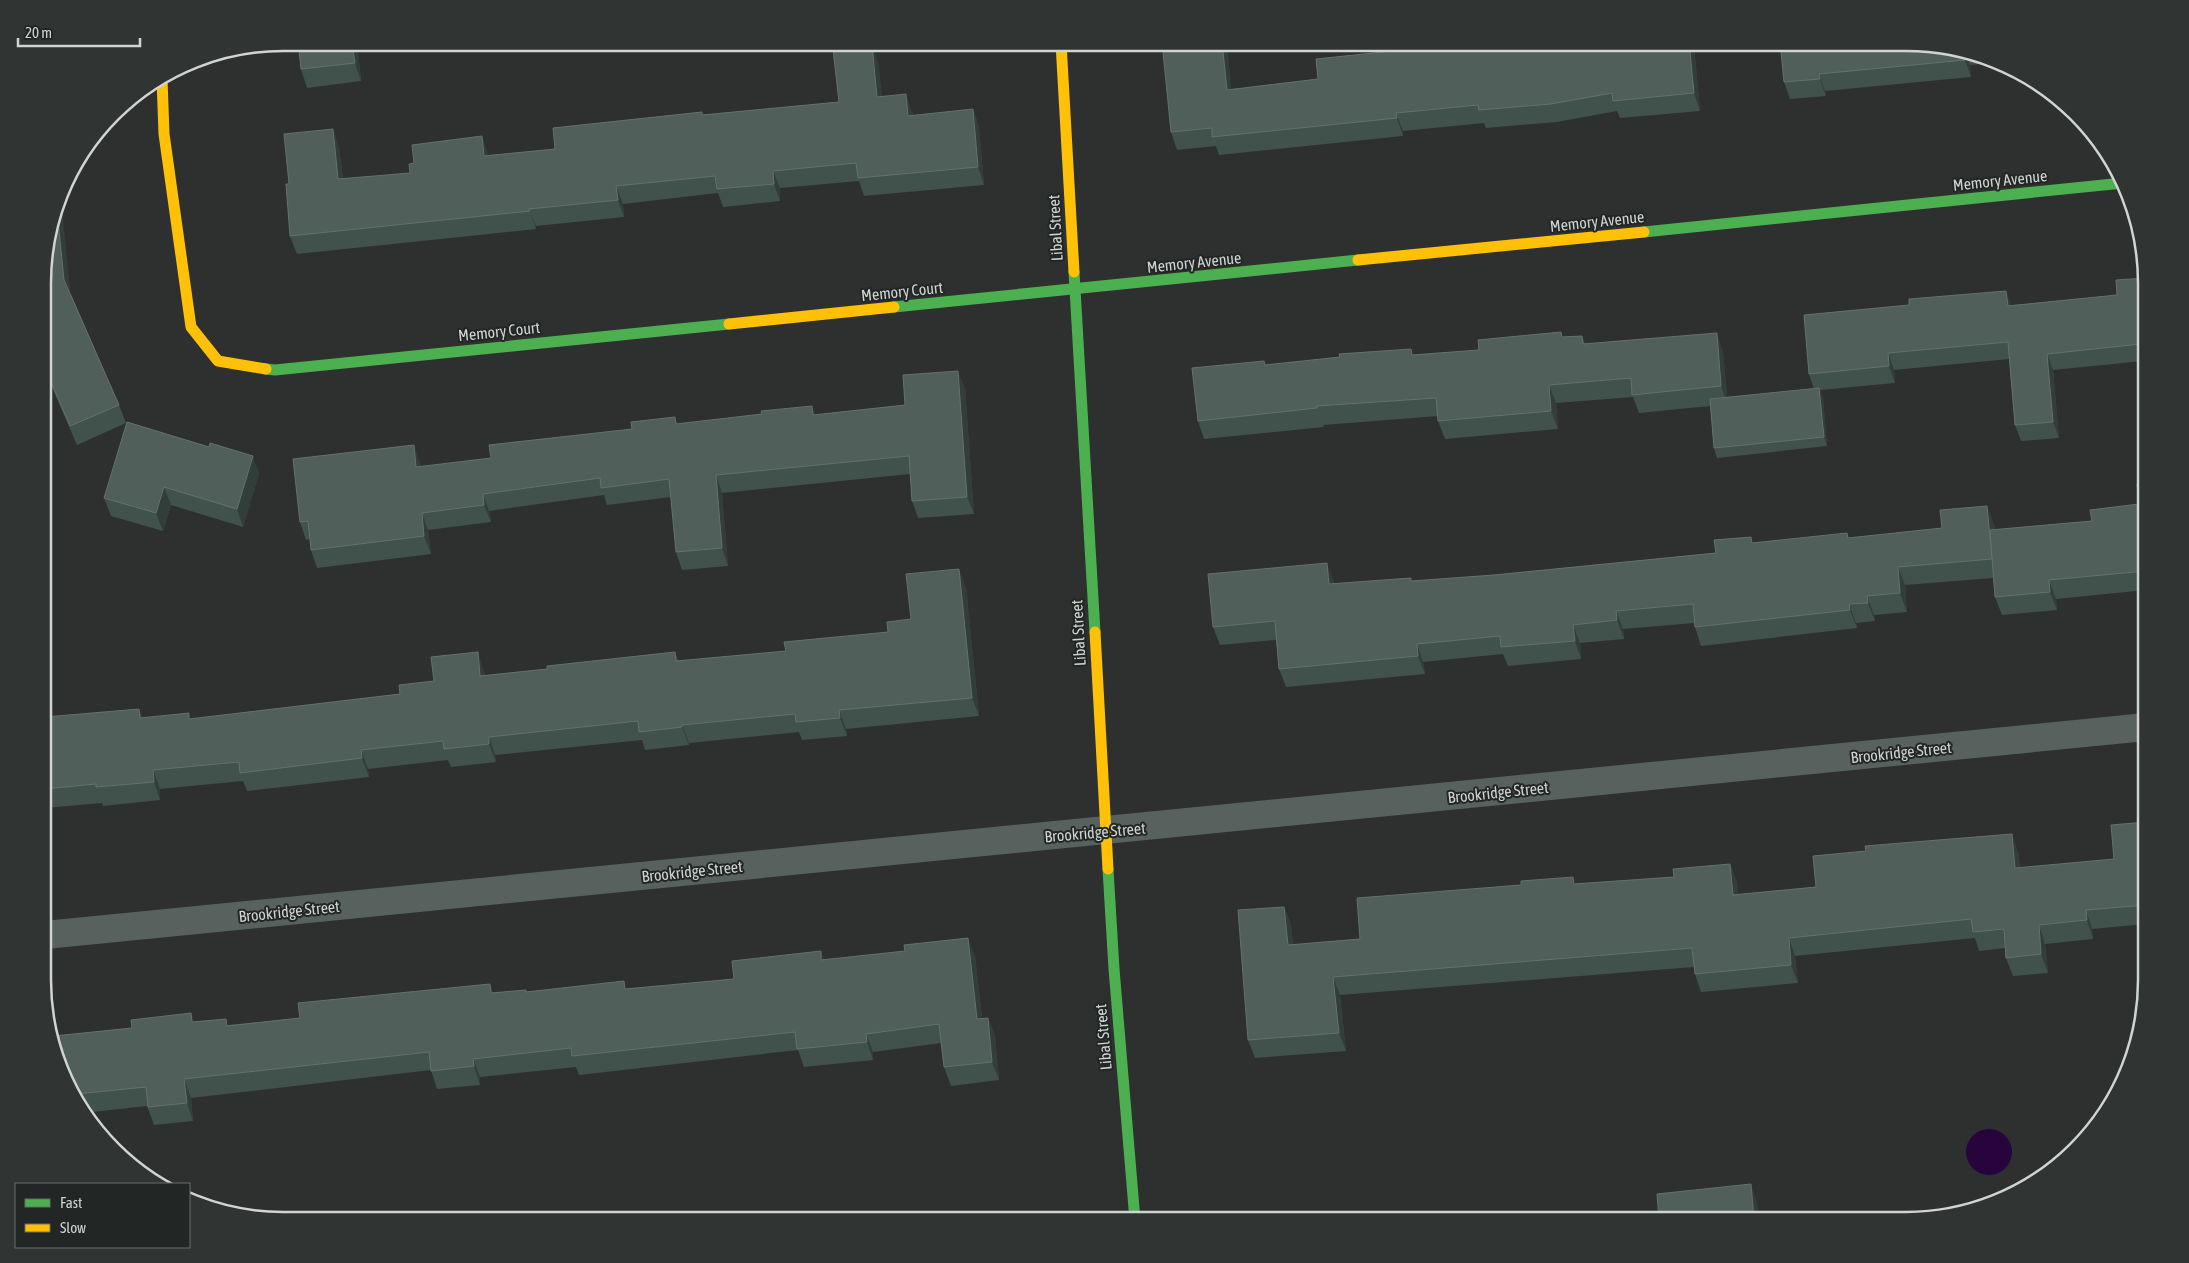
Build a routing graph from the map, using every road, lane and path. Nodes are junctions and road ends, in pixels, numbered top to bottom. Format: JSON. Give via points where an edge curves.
{"nodes":[{"id":1,"x":1062,"y":51,"type":"edge"},
{"id":2,"x":162,"y":85,"type":"edge"},
{"id":3,"x":2115,"y":184,"type":"edge"},
{"id":4,"x":1075,"y":290,"type":"junction"},
{"id":5,"x":2138,"y":728,"type":"edge"},
{"id":6,"x":1106,"y":831,"type":"junction"},
{"id":7,"x":51,"y":934,"type":"edge"},
{"id":8,"x":1134,"y":1212,"type":"edge"}],
"edges":[{"from":1,"to":4,"type":"street","name":"Libal Street"},
{"from":2,"to":4,"type":"street","name":"Memory Court","via":[[164,134],[191,327],[218,361],[275,370]]},
{"from":3,"to":4,"type":"street","name":"Memory Avenue"},
{"from":4,"to":6,"type":"street","name":"Libal Street"},
{"from":5,"to":6,"type":"street","name":"Brookridge Street"},
{"from":6,"to":7,"type":"street","name":"Brookridge Street"},
{"from":6,"to":8,"type":"street","name":"Libal Street"}]}
